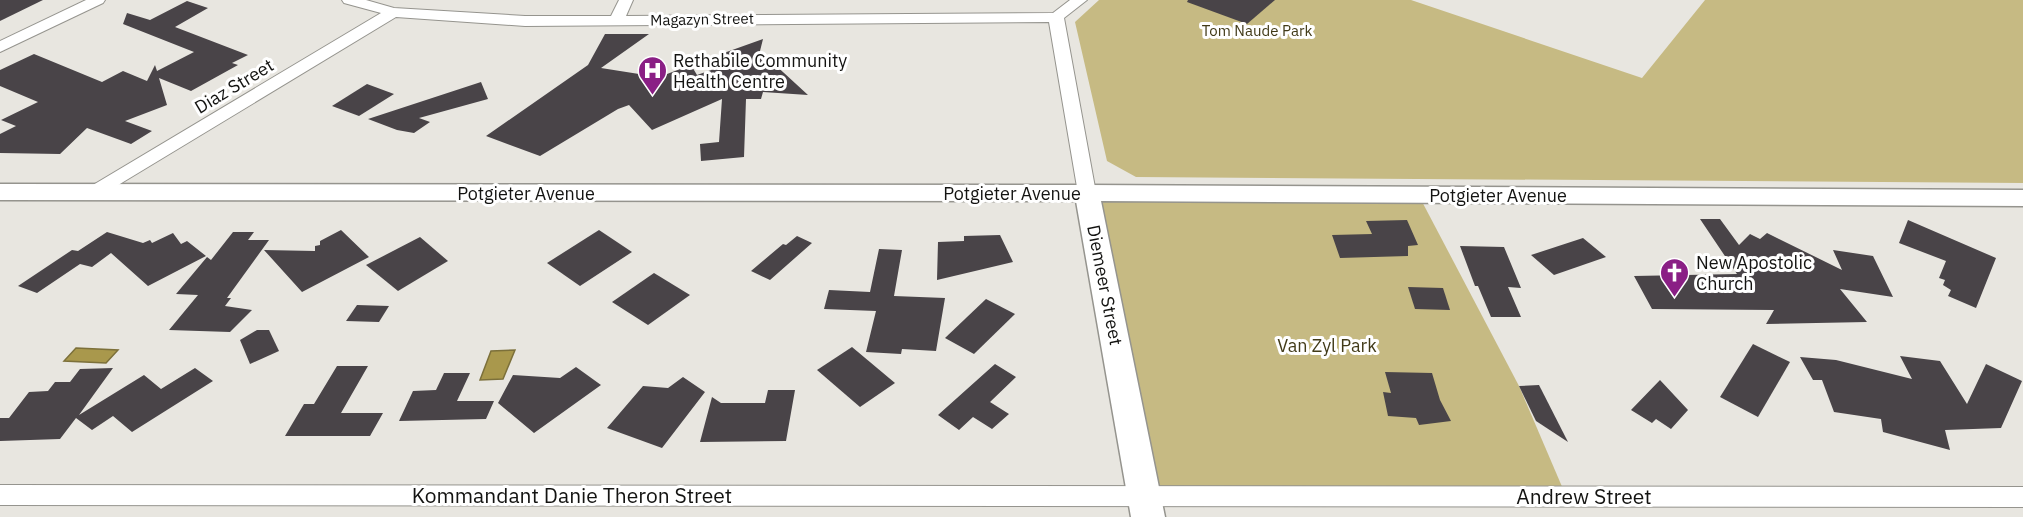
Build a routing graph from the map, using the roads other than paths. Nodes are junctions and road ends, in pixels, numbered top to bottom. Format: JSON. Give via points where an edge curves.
{"nodes":[{"id":1,"x":98,"y":0,"type":"edge"},
{"id":2,"x":349,"y":0,"type":"edge"},
{"id":3,"x":626,"y":0,"type":"edge"},
{"id":4,"x":1080,"y":0,"type":"edge"},
{"id":5,"x":393,"y":12,"type":"junction"},
{"id":6,"x":1056,"y":17,"type":"junction"},
{"id":7,"x":615,"y":20,"type":"junction"},
{"id":8,"x":0,"y":47,"type":"edge"},
{"id":9,"x":0,"y":192,"type":"edge"},
{"id":10,"x":94,"y":192,"type":"junction"},
{"id":11,"x":1087,"y":193,"type":"junction"},
{"id":12,"x":2023,"y":198,"type":"edge"},
{"id":13,"x":0,"y":495,"type":"edge"},
{"id":14,"x":2023,"y":497,"type":"edge"},
{"id":15,"x":1146,"y":506,"type":"edge"}],
"edges":[{"from":1,"to":8,"type":"street"},
{"from":2,"to":5,"type":"street","name":"Magazyn Street"},
{"from":3,"to":7,"type":"street"},
{"from":4,"to":6,"type":"street"},
{"from":5,"to":7,"type":"street","name":"Magazyn Street","via":[[515,21]]},
{"from":5,"to":10,"type":"street","name":"Diaz Street"},
{"from":6,"to":7,"type":"street","name":"Magazyn Street"},
{"from":6,"to":11,"type":"street","name":"Diemeer Street"},
{"from":9,"to":10,"type":"street","name":"Potgieter Avenue"},
{"from":10,"to":11,"type":"street","name":"Potgieter Avenue"},
{"from":11,"to":12,"type":"street","name":"Potgieter Avenue"},
{"from":11,"to":15,"type":"street","name":"Diemeer Street"},
{"from":13,"to":15,"type":"street","name":"Kommandant Danie Theron Street"},
{"from":14,"to":15,"type":"street","name":"Andrew Street"}]}
